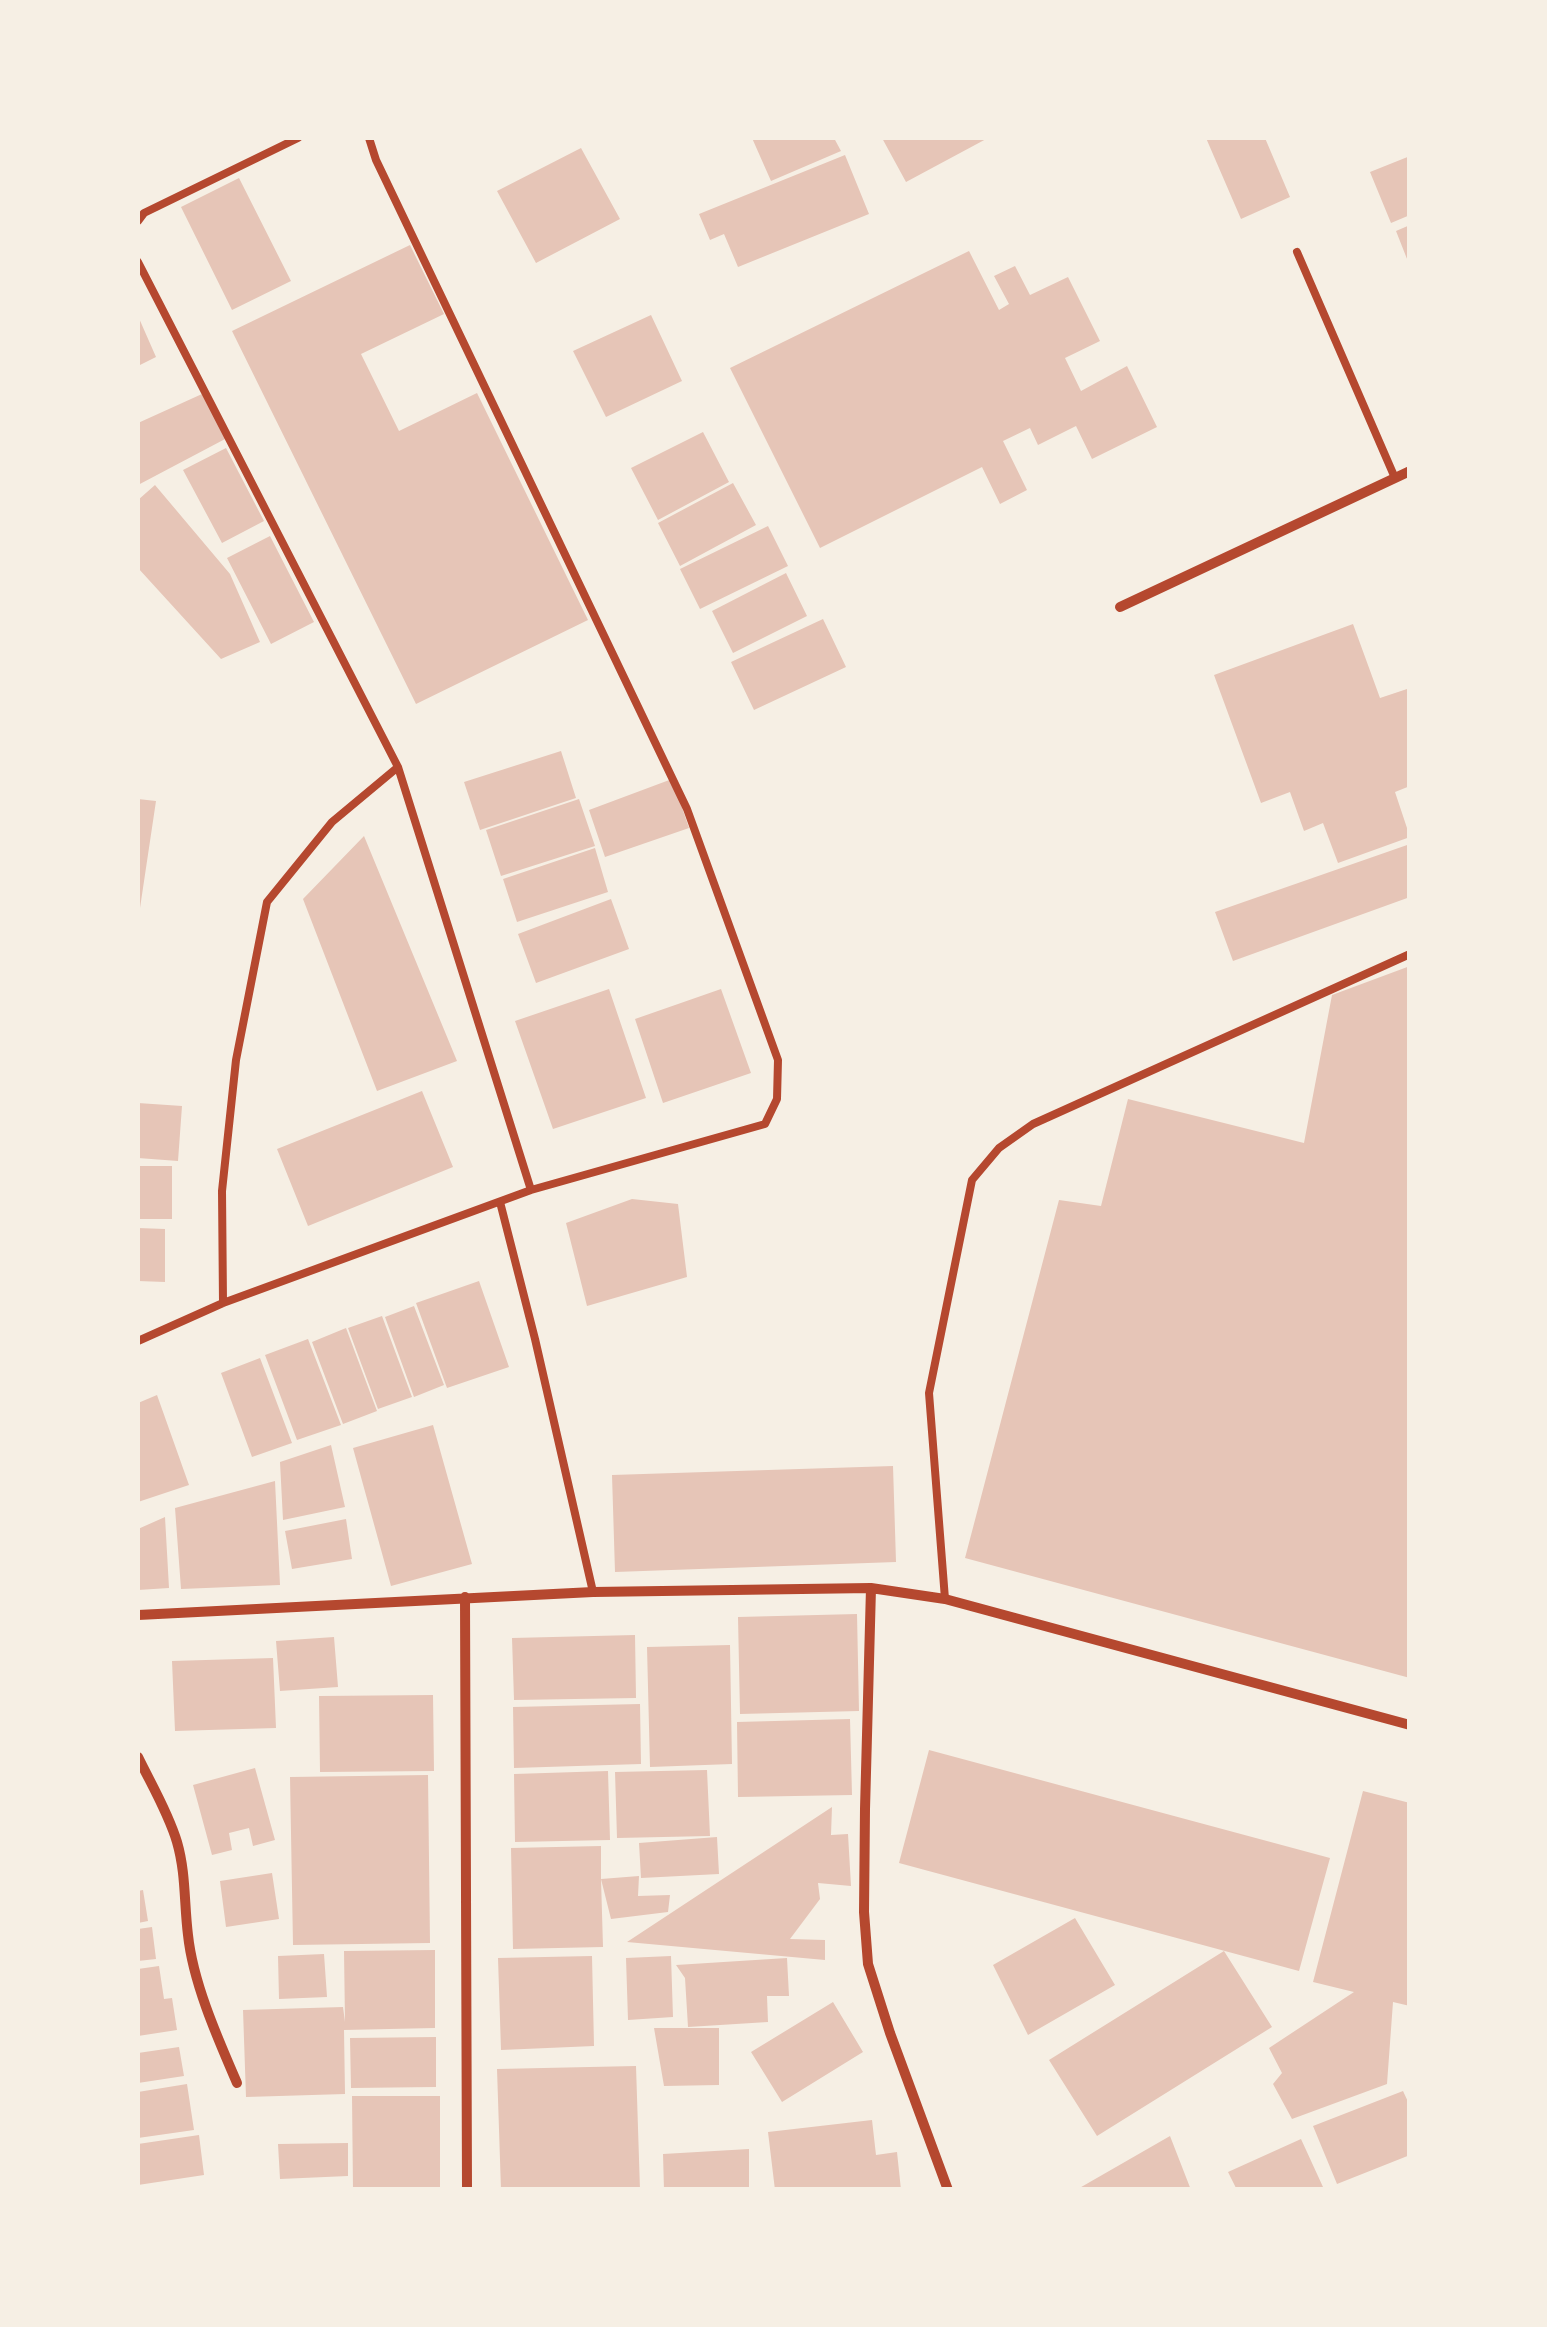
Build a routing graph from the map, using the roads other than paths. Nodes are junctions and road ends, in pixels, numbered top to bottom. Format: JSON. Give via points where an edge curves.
{"nodes":[{"id":1,"x":298,"y":138,"type":"edge"},
{"id":2,"x":369,"y":138,"type":"edge"},
{"id":3,"x":138,"y":221,"type":"edge"},
{"id":4,"x":1297,"y":252,"type":"dead end"},
{"id":5,"x":138,"y":262,"type":"edge"},
{"id":6,"x":1410,"y":470,"type":"edge"},
{"id":7,"x":1394,"y":478,"type":"junction"},
{"id":8,"x":1120,"y":606,"type":"dead end"},
{"id":9,"x":398,"y":768,"type":"junction"},
{"id":10,"x":1410,"y":954,"type":"edge"},
{"id":11,"x":531,"y":1190,"type":"junction"},
{"id":12,"x":500,"y":1202,"type":"junction"},
{"id":13,"x":223,"y":1303,"type":"junction"},
{"id":14,"x":138,"y":1340,"type":"edge"},
{"id":15,"x":871,"y":1588,"type":"junction"},
{"id":16,"x":593,"y":1592,"type":"junction"},
{"id":17,"x":465,"y":1597,"type":"junction"},
{"id":18,"x":945,"y":1600,"type":"junction"},
{"id":19,"x":138,"y":1615,"type":"edge"},
{"id":20,"x":1410,"y":1724,"type":"edge"},
{"id":21,"x":138,"y":1757,"type":"edge"},
{"id":22,"x":236,"y":2084,"type":"dead end"},
{"id":23,"x":467,"y":2190,"type":"edge"},
{"id":24,"x":948,"y":2190,"type":"edge"}],
"edges":[{"from":1,"to":3,"type":"lane"},
{"from":2,"to":11,"type":"lane","via":[[687,810],[778,1060],[778,1099],[766,1124]]},
{"from":4,"to":7,"type":"lane"},
{"from":5,"to":9,"type":"lane"},
{"from":6,"to":7,"type":"street"},
{"from":7,"to":8,"type":"street"},
{"from":9,"to":11,"type":"lane"},
{"from":9,"to":13,"type":"lane","via":[[332,822],[267,902],[236,1060],[222,1191]]},
{"from":10,"to":18,"type":"lane","via":[[1033,1124],[999,1148],[972,1180],[929,1393]]},
{"from":11,"to":12,"type":"lane"},
{"from":12,"to":13,"type":"lane"},
{"from":12,"to":16,"type":"lane"},
{"from":13,"to":14,"type":"lane"},
{"from":15,"to":16,"type":"street"},
{"from":15,"to":18,"type":"street"},
{"from":15,"to":24,"type":"street","via":[[868,1964]]},
{"from":16,"to":17,"type":"street"},
{"from":17,"to":19,"type":"street"},
{"from":17,"to":23,"type":"street"},
{"from":18,"to":20,"type":"street"},
{"from":21,"to":22,"type":"street","via":[[176,1840],[192,1956]]}]}
